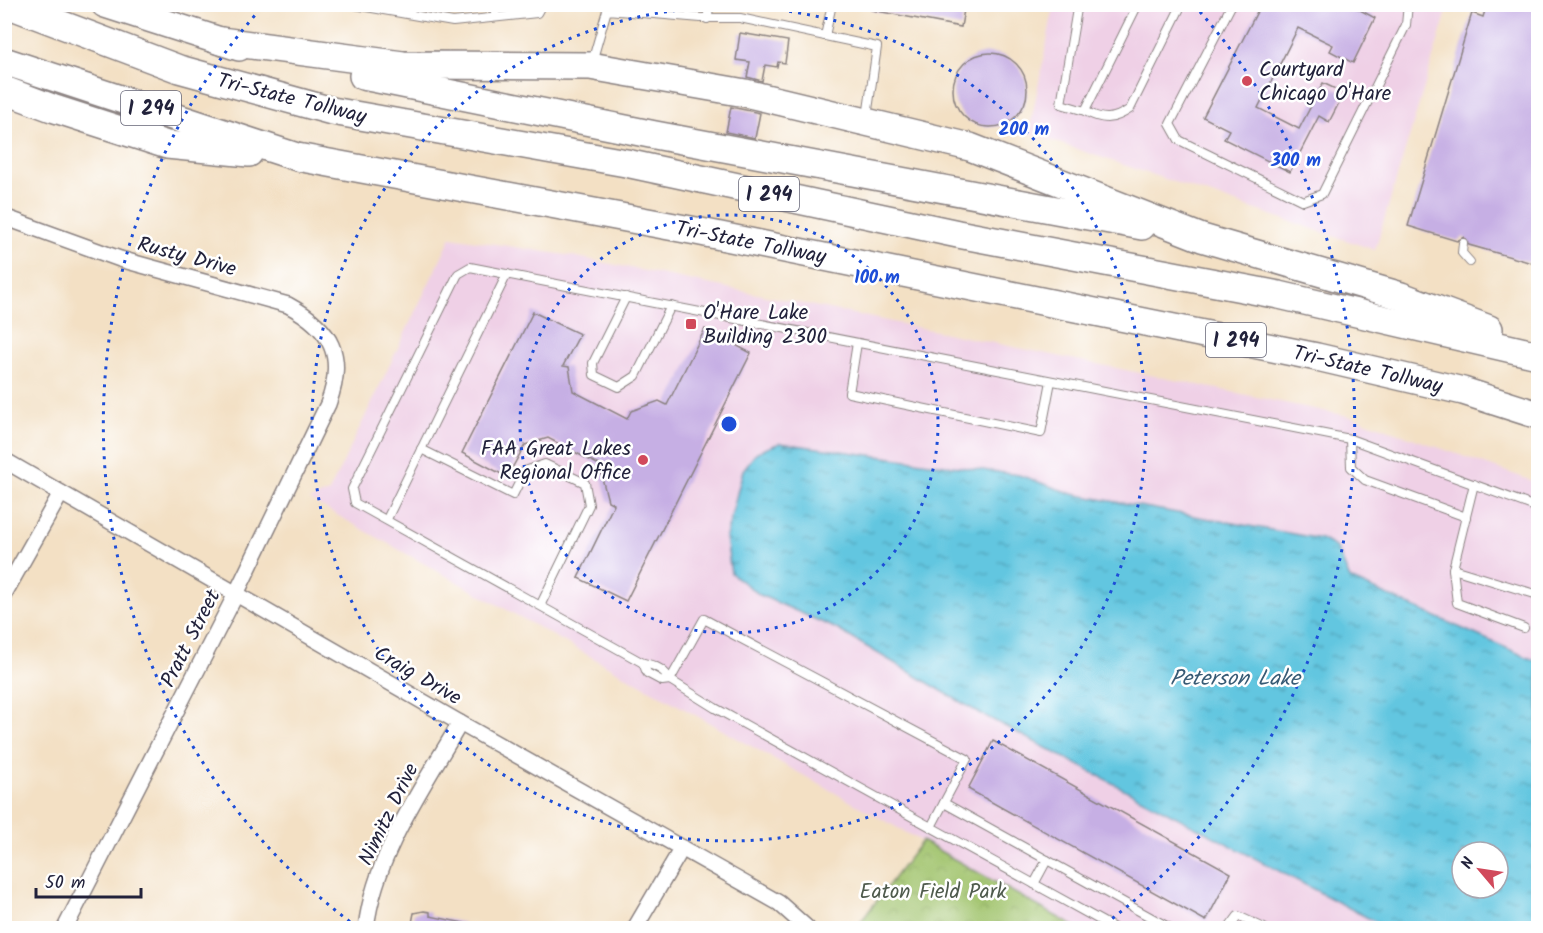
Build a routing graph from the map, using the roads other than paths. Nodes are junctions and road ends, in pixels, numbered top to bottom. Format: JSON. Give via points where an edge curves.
{"nodes":[{"id":1,"x":7,"y":4,"type":"edge"},
{"id":2,"x":105,"y":4,"type":"edge"},
{"id":3,"x":350,"y":4,"type":"edge"},
{"id":4,"x":495,"y":4,"type":"edge"},
{"id":5,"x":542,"y":4,"type":"edge"},
{"id":6,"x":710,"y":4,"type":"edge"},
{"id":7,"x":832,"y":4,"type":"edge"},
{"id":8,"x":1182,"y":4,"type":"edge"},
{"id":9,"x":1232,"y":4,"type":"edge"},
{"id":10,"x":1408,"y":4,"type":"edge"},
{"id":11,"x":1137,"y":5,"type":"edge"},
{"id":12,"x":384,"y":6,"type":"edge"},
{"id":13,"x":622,"y":8,"type":"edge"},
{"id":14,"x":1077,"y":9,"type":"dead end"},
{"id":15,"x":495,"y":17,"type":"junction"},
{"id":16,"x":707,"y":18,"type":"junction"},
{"id":17,"x":825,"y":36,"type":"junction"},
{"id":18,"x":221,"y":41,"type":"junction"},
{"id":19,"x":4,"y":61,"type":"edge"},
{"id":20,"x":591,"y":66,"type":"junction"},
{"id":21,"x":4,"y":90,"type":"edge"},
{"id":22,"x":1085,"y":111,"type":"junction"},
{"id":23,"x":866,"y":121,"type":"junction"},
{"id":24,"x":297,"y":157,"type":"junction"},
{"id":25,"x":4,"y":217,"type":"edge"},
{"id":26,"x":1202,"y":238,"type":"junction"},
{"id":27,"x":1463,"y":243,"type":"dead end"},
{"id":28,"x":1470,"y":262,"type":"dead end"},
{"id":29,"x":507,"y":274,"type":"junction"},
{"id":30,"x":626,"y":297,"type":"junction"},
{"id":31,"x":671,"y":306,"type":"junction"},
{"id":32,"x":857,"y":343,"type":"junction"},
{"id":33,"x":1539,"y":348,"type":"edge"},
{"id":34,"x":1539,"y":355,"type":"edge"},
{"id":35,"x":338,"y":360,"type":"joint"},
{"id":36,"x":1051,"y":381,"type":"junction"},
{"id":37,"x":1539,"y":415,"type":"edge"},
{"id":38,"x":1350,"y":439,"type":"junction"},
{"id":39,"x":421,"y":449,"type":"junction"},
{"id":40,"x":4,"y":460,"type":"edge"},
{"id":41,"x":1474,"y":484,"type":"junction"},
{"id":42,"x":61,"y":493,"type":"junction"},
{"id":43,"x":1539,"y":508,"type":"edge"},
{"id":44,"x":1466,"y":517,"type":"junction"},
{"id":45,"x":387,"y":519,"type":"junction"},
{"id":46,"x":1453,"y":569,"type":"junction"},
{"id":47,"x":4,"y":594,"type":"edge"},
{"id":48,"x":236,"y":594,"type":"junction"},
{"id":49,"x":1539,"y":595,"type":"edge"},
{"id":50,"x":541,"y":603,"type":"junction"},
{"id":51,"x":1524,"y":628,"type":"dead end"},
{"id":52,"x":670,"y":680,"type":"junction"},
{"id":53,"x":460,"y":723,"type":"junction"},
{"id":54,"x":944,"y":803,"type":"junction"},
{"id":55,"x":931,"y":827,"type":"junction"},
{"id":56,"x":682,"y":848,"type":"junction"},
{"id":57,"x":1047,"y":860,"type":"junction"},
{"id":58,"x":1034,"y":884,"type":"junction"},
{"id":59,"x":65,"y":928,"type":"edge"},
{"id":60,"x":366,"y":928,"type":"edge"},
{"id":61,"x":635,"y":928,"type":"edge"},
{"id":62,"x":807,"y":928,"type":"edge"},
{"id":63,"x":1114,"y":928,"type":"edge"},
{"id":64,"x":1170,"y":928,"type":"edge"},
{"id":65,"x":1229,"y":928,"type":"edge"},
{"id":66,"x":1264,"y":928,"type":"edge"}],
"edges":[{"from":1,"to":34,"type":"highway","name":"Tri-State Tollway","number":"I 294","via":[[179,69],[332,111],[626,164],[958,234],[1279,295]]},
{"from":2,"to":18,"type":"highway"},
{"from":3,"to":12,"type":"lane"},
{"from":4,"to":15,"type":"lane"},
{"from":5,"to":15,"type":"lane","via":[[537,13]]},
{"from":6,"to":16,"type":"lane"},
{"from":7,"to":17,"type":"lane"},
{"from":8,"to":22,"type":"lane","via":[[1130,109],[1119,117],[1100,119]]},
{"from":9,"to":10,"type":"lane","via":[[1170,124],[1179,140],[1303,201],[1322,194],[1406,25]]},
{"from":11,"to":22,"type":"lane"},
{"from":12,"to":15,"type":"lane","via":[[453,21]]},
{"from":13,"to":16,"type":"lane"},
{"from":13,"to":20,"type":"lane","via":[[607,10]]},
{"from":14,"to":22,"type":"lane","via":[[1061,104]]},
{"from":16,"to":17,"type":"lane","via":[[740,18]]},
{"from":17,"to":23,"type":"lane","via":[[877,47]]},
{"from":18,"to":20,"type":"highway","via":[[403,64]]},
{"from":18,"to":26,"type":"highway","via":[[278,59]]},
{"from":19,"to":24,"type":"highway","name":"Tri-State Tollway","number":"I 294"},
{"from":20,"to":23,"type":"highway","via":[[745,93]]},
{"from":21,"to":24,"type":"highway","via":[[167,145]]},
{"from":23,"to":26,"type":"highway","via":[[970,147]]},
{"from":24,"to":37,"type":"highway","name":"Tri-State Tollway","number":"I 294","via":[[696,231],[1306,355],[1463,391]]},
{"from":25,"to":35,"type":"street","name":"Rusty Drive","via":[[120,259],[288,305],[307,315],[326,335]]},
{"from":26,"to":33,"type":"highway","via":[[1401,296]]},
{"from":27,"to":28,"type":"lane","via":[[1462,253]]},
{"from":29,"to":30,"type":"lane"},
{"from":29,"to":39,"type":"lane"},
{"from":29,"to":45,"type":"lane","via":[[470,267],[458,274],[352,489],[355,502]]},
{"from":30,"to":31,"type":"lane"},
{"from":30,"to":31,"type":"lane","via":[[593,363],[594,375],[619,387],[636,376]]},
{"from":31,"to":32,"type":"lane"},
{"from":32,"to":36,"type":"lane"},
{"from":32,"to":36,"type":"lane","via":[[849,393],[1041,433]]},
{"from":35,"to":48,"type":"street","name":"Pratt Street","via":[[336,383],[328,404]]},
{"from":36,"to":38,"type":"lane"},
{"from":38,"to":41,"type":"lane"},
{"from":38,"to":44,"type":"lane","via":[[1351,467],[1365,480]]},
{"from":39,"to":45,"type":"lane"},
{"from":39,"to":50,"type":"lane","via":[[513,495],[525,471],[545,464],[585,483],[590,505]]},
{"from":40,"to":42,"type":"street","name":"Craig Drive"},
{"from":41,"to":43,"type":"lane"},
{"from":41,"to":44,"type":"lane"},
{"from":42,"to":47,"type":"street"},
{"from":42,"to":48,"type":"street","name":"Craig Drive"},
{"from":44,"to":46,"type":"lane"},
{"from":45,"to":50,"type":"lane"},
{"from":46,"to":49,"type":"lane"},
{"from":46,"to":51,"type":"lane","via":[[1456,603]]},
{"from":48,"to":53,"type":"street","name":"Craig Drive"},
{"from":48,"to":59,"type":"street","name":"Pratt Street"},
{"from":50,"to":52,"type":"lane","via":[[643,663],[647,673],[662,681]]},
{"from":52,"to":54,"type":"lane","via":[[704,619],[967,759]]},
{"from":52,"to":55,"type":"lane"},
{"from":53,"to":56,"type":"street","name":"Craig Drive"},
{"from":53,"to":60,"type":"street","name":"Nimitz Drive","via":[[400,828],[381,872]]},
{"from":54,"to":55,"type":"lane"},
{"from":54,"to":57,"type":"lane"},
{"from":55,"to":58,"type":"lane"},
{"from":56,"to":61,"type":"street"},
{"from":56,"to":62,"type":"street","name":"Craig Drive","via":[[779,903]]},
{"from":57,"to":58,"type":"lane"},
{"from":57,"to":64,"type":"lane"},
{"from":58,"to":63,"type":"lane"},
{"from":65,"to":66,"type":"lane","via":[[1238,916]]}]}
